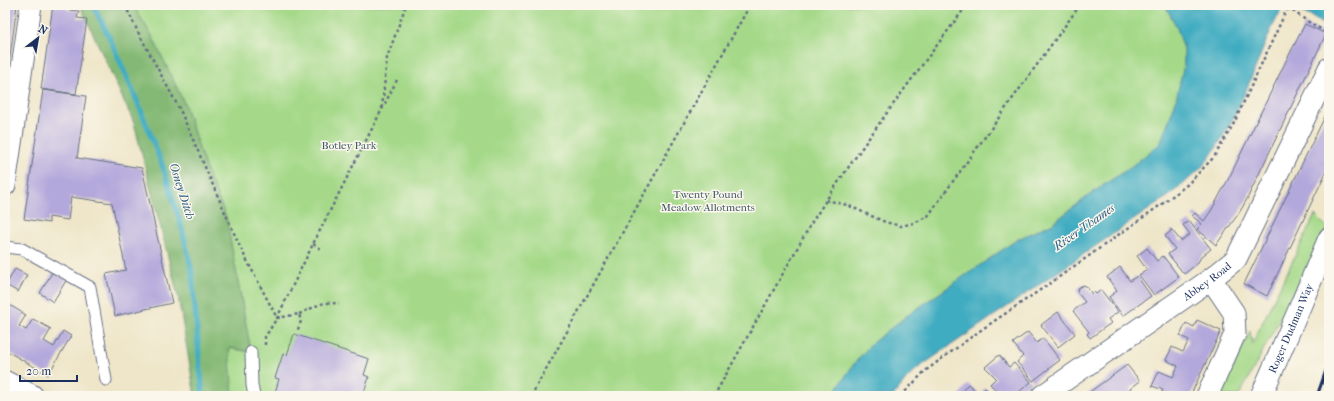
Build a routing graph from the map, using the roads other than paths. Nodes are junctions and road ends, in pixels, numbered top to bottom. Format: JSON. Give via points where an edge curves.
{"nodes":[{"id":1,"x":31,"y":5,"type":"edge"},
{"id":2,"x":1329,"y":68,"type":"edge"},
{"id":3,"x":5,"y":185,"type":"edge"},
{"id":4,"x":1329,"y":238,"type":"edge"},
{"id":5,"x":5,"y":247,"type":"edge"},
{"id":6,"x":1211,"y":279,"type":"junction"},
{"id":7,"x":251,"y":352,"type":"dead end"},
{"id":8,"x":106,"y":380,"type":"dead end"},
{"id":9,"x":5,"y":382,"type":"edge"},
{"id":10,"x":32,"y":396,"type":"edge"},
{"id":11,"x":254,"y":396,"type":"edge"},
{"id":12,"x":1042,"y":396,"type":"edge"},
{"id":13,"x":1207,"y":396,"type":"edge"},
{"id":14,"x":1261,"y":396,"type":"edge"}],
"edges":[{"from":1,"to":3,"type":"street"},
{"from":2,"to":6,"type":"street","name":"Abbey Road","via":[[1236,259]]},
{"from":4,"to":14,"type":"street","name":"Roger Dudman Way"},
{"from":5,"to":8,"type":"lane","via":[[22,248],[90,287]]},
{"from":6,"to":12,"type":"street","name":"Abbey Road"},
{"from":6,"to":13,"type":"street","via":[[1234,313],[1235,334]]},
{"from":7,"to":11,"type":"lane"},
{"from":9,"to":10,"type":"main road"}]}
